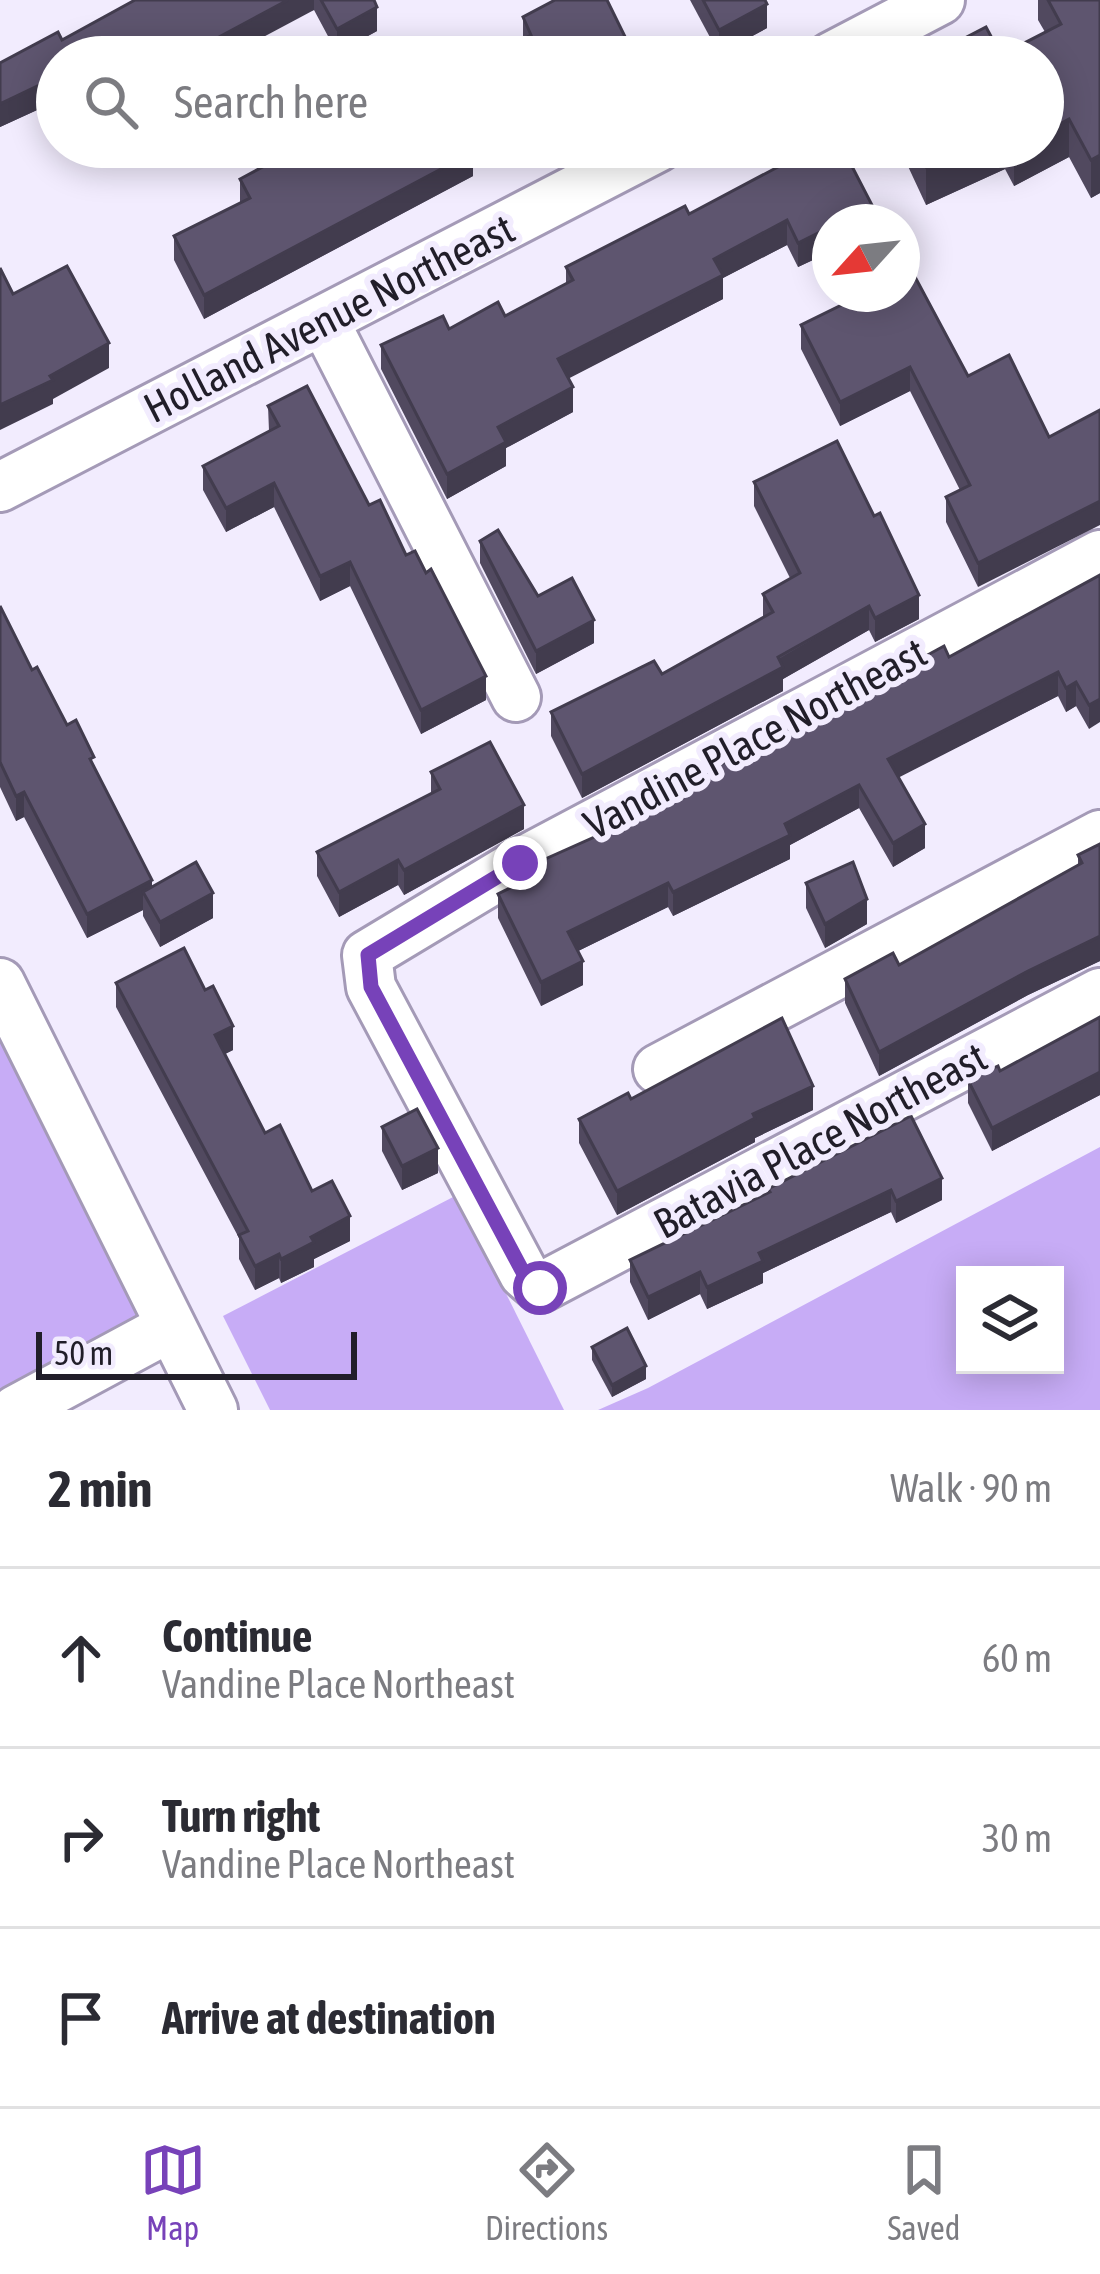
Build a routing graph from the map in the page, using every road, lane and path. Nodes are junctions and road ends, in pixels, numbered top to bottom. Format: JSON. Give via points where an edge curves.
{"nodes":[{"id":1,"x":940,"y":0,"type":"edge"},
{"id":2,"x":871,"y":36,"type":"edge"},
{"id":3,"x":618,"y":168,"type":"edge"},
{"id":4,"x":325,"y":321,"type":"junction"},
{"id":5,"x":0,"y":487,"type":"edge"},
{"id":6,"x":1100,"y":555,"type":"edge"},
{"id":7,"x":516,"y":697,"type":"dead end"},
{"id":8,"x":1100,"y":835,"type":"edge"},
{"id":9,"x":0,"y":982,"type":"edge"},
{"id":10,"x":1100,"y":993,"type":"edge"},
{"id":11,"x":658,"y":1069,"type":"dead end"},
{"id":12,"x":540,"y":1288,"type":"joint"},
{"id":13,"x":170,"y":1327,"type":"junction"},
{"id":14,"x":16,"y":1410,"type":"edge"},
{"id":15,"x":213,"y":1410,"type":"edge"}],
"edges":[{"from":1,"to":2,"type":"street"},
{"from":3,"to":4,"type":"street","name":"Holland Avenue Northeast"},
{"from":4,"to":5,"type":"street","name":"Holland Avenue Northeast"},
{"from":4,"to":7,"type":"street"},
{"from":6,"to":12,"type":"street","name":"Vandine Place Northeast","via":[[520,863],[368,955],[371,987],[524,1274]]},
{"from":8,"to":11,"type":"street"},
{"from":9,"to":13,"type":"street"},
{"from":10,"to":12,"type":"street","name":"Batavia Place Northeast"},
{"from":13,"to":14,"type":"street"},
{"from":13,"to":15,"type":"street"}]}
